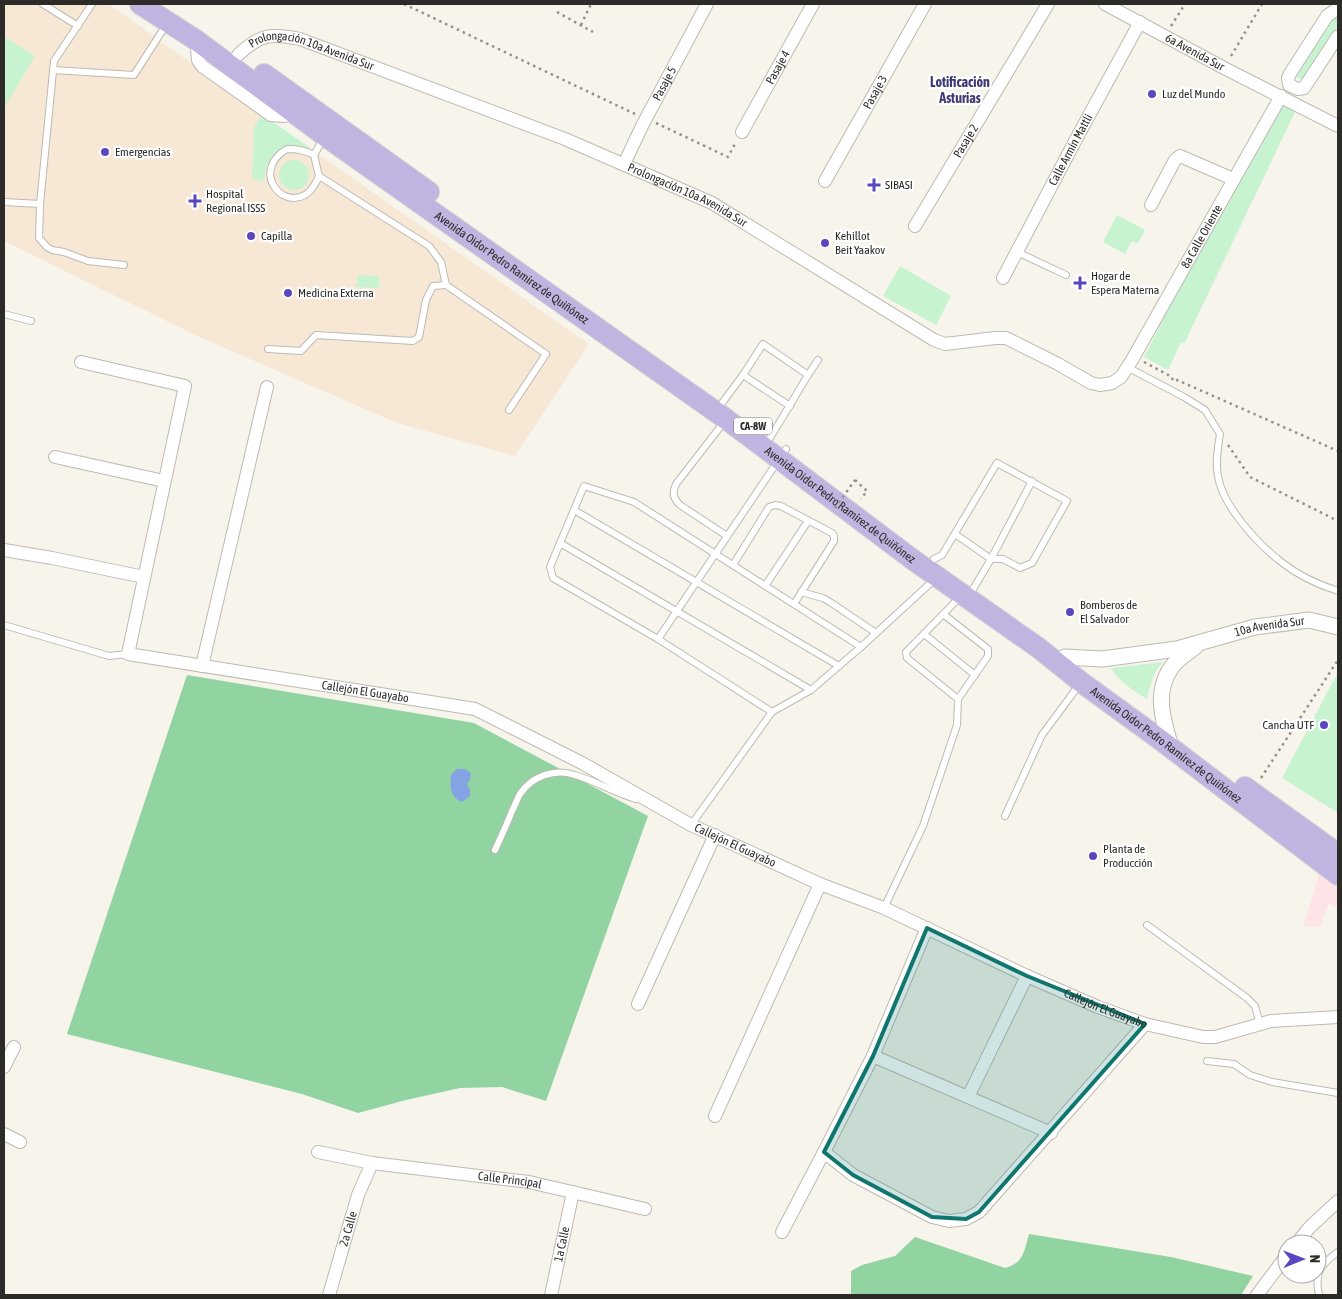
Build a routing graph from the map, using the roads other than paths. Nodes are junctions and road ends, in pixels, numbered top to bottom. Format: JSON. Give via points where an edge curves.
{"nodes":[{"id":1,"x":43,"y":4,"type":"edge"},
{"id":2,"x":92,"y":4,"type":"edge"},
{"id":3,"x":140,"y":4,"type":"edge"},
{"id":4,"x":707,"y":4,"type":"edge"},
{"id":5,"x":813,"y":4,"type":"edge"},
{"id":6,"x":925,"y":4,"type":"edge"},
{"id":7,"x":1048,"y":4,"type":"edge"},
{"id":8,"x":1105,"y":4,"type":"edge"},
{"id":9,"x":1338,"y":8,"type":"edge"},
{"id":10,"x":165,"y":12,"type":"edge"},
{"id":11,"x":1140,"y":22,"type":"junction"},
{"id":12,"x":78,"y":26,"type":"junction"},
{"id":13,"x":1338,"y":36,"type":"edge"},
{"id":14,"x":238,"y":55,"type":"junction"},
{"id":15,"x":53,"y":70,"type":"junction"},
{"id":16,"x":1286,"y":94,"type":"junction"},
{"id":17,"x":1338,"y":126,"type":"edge"},
{"id":18,"x":742,"y":132,"type":"road end"},
{"id":19,"x":326,"y":136,"type":"junction"},
{"id":20,"x":314,"y":155,"type":"junction"},
{"id":21,"x":624,"y":164,"type":"junction"},
{"id":22,"x":319,"y":176,"type":"junction"},
{"id":23,"x":1233,"y":180,"type":"junction"},
{"id":24,"x":826,"y":181,"type":"dead end"},
{"id":25,"x":4,"y":202,"type":"edge"},
{"id":26,"x":40,"y":204,"type":"junction"},
{"id":27,"x":1150,"y":205,"type":"dead end"},
{"id":28,"x":915,"y":226,"type":"dead end"},
{"id":29,"x":1017,"y":252,"type":"junction"},
{"id":30,"x":124,"y":265,"type":"dead end"},
{"id":31,"x":1066,"y":274,"type":"dead end"},
{"id":32,"x":1003,"y":278,"type":"dead end"},
{"id":33,"x":446,"y":285,"type":"junction"},
{"id":34,"x":4,"y":314,"type":"edge"},
{"id":35,"x":31,"y":320,"type":"dead end"},
{"id":36,"x":268,"y":349,"type":"dead end"},
{"id":37,"x":818,"y":360,"type":"dead end"},
{"id":38,"x":82,"y":362,"type":"dead end"},
{"id":39,"x":1127,"y":367,"type":"junction"},
{"id":40,"x":744,"y":375,"type":"junction"},
{"id":41,"x":808,"y":375,"type":"junction"},
{"id":42,"x":267,"y":387,"type":"dead end"},
{"id":43,"x":790,"y":406,"type":"junction"},
{"id":44,"x":509,"y":410,"type":"dead end"},
{"id":45,"x":724,"y":411,"type":"junction"},
{"id":46,"x":778,"y":449,"type":"junction"},
{"id":47,"x":55,"y":457,"type":"dead end"},
{"id":48,"x":164,"y":481,"type":"junction"},
{"id":49,"x":1032,"y":481,"type":"junction"},
{"id":50,"x":574,"y":510,"type":"junction"},
{"id":51,"x":808,"y":520,"type":"junction"},
{"id":52,"x":955,"y":534,"type":"junction"},
{"id":53,"x":728,"y":536,"type":"junction"},
{"id":54,"x":560,"y":543,"type":"junction"},
{"id":55,"x":4,"y":550,"type":"edge"},
{"id":56,"x":716,"y":553,"type":"junction"},
{"id":57,"x":991,"y":559,"type":"junction"},
{"id":58,"x":733,"y":565,"type":"junction"},
{"id":59,"x":935,"y":568,"type":"junction"},
{"id":60,"x":144,"y":578,"type":"junction"},
{"id":61,"x":696,"y":582,"type":"junction"},
{"id":62,"x":765,"y":586,"type":"junction"},
{"id":63,"x":801,"y":592,"type":"junction"},
{"id":64,"x":1338,"y":592,"type":"edge"},
{"id":65,"x":968,"y":593,"type":"junction"},
{"id":66,"x":794,"y":604,"type":"junction"},
{"id":67,"x":677,"y":610,"type":"junction"},
{"id":68,"x":943,"y":614,"type":"junction"},
{"id":69,"x":4,"y":625,"type":"edge"},
{"id":70,"x":1338,"y":627,"type":"edge"},
{"id":71,"x":876,"y":633,"type":"junction"},
{"id":72,"x":924,"y":634,"type":"junction"},
{"id":73,"x":658,"y":640,"type":"junction"},
{"id":74,"x":1200,"y":643,"type":"junction"},
{"id":75,"x":861,"y":647,"type":"junction"},
{"id":76,"x":128,"y":654,"type":"junction"},
{"id":77,"x":1065,"y":657,"type":"junction"},
{"id":78,"x":202,"y":666,"type":"junction"},
{"id":79,"x":839,"y":666,"type":"junction"},
{"id":80,"x":975,"y":675,"type":"junction"},
{"id":81,"x":1082,"y":682,"type":"junction"},
{"id":82,"x":811,"y":690,"type":"junction"},
{"id":83,"x":958,"y":699,"type":"junction"},
{"id":84,"x":772,"y":712,"type":"junction"},
{"id":85,"x":1168,"y":739,"type":"junction"},
{"id":86,"x":652,"y":803,"type":"junction"},
{"id":87,"x":1005,"y":816,"type":"dead end"},
{"id":88,"x":691,"y":825,"type":"junction"},
{"id":89,"x":715,"y":835,"type":"junction"},
{"id":90,"x":495,"y":850,"type":"dead end"},
{"id":91,"x":1338,"y":854,"type":"edge"},
{"id":92,"x":1338,"y":875,"type":"edge"},
{"id":93,"x":820,"y":884,"type":"junction"},
{"id":94,"x":884,"y":908,"type":"junction"},
{"id":95,"x":1147,"y":924,"type":"dead end"},
{"id":96,"x":927,"y":928,"type":"junction"},
{"id":97,"x":1027,"y":976,"type":"junction"},
{"id":98,"x":638,"y":1004,"type":"dead end"},
{"id":99,"x":1338,"y":1017,"type":"edge"},
{"id":100,"x":1145,"y":1024,"type":"junction"},
{"id":101,"x":1260,"y":1024,"type":"junction"},
{"id":102,"x":14,"y":1047,"type":"dead end"},
{"id":103,"x":873,"y":1056,"type":"junction"},
{"id":104,"x":1207,"y":1061,"type":"dead end"},
{"id":105,"x":4,"y":1067,"type":"edge"},
{"id":106,"x":1338,"y":1093,"type":"edge"},
{"id":107,"x":968,"y":1097,"type":"junction"},
{"id":108,"x":715,"y":1116,"type":"dead end"},
{"id":109,"x":1051,"y":1133,"type":"junction"},
{"id":110,"x":4,"y":1134,"type":"edge"},
{"id":111,"x":20,"y":1142,"type":"dead end"},
{"id":112,"x":318,"y":1152,"type":"dead end"},
{"id":113,"x":824,"y":1152,"type":"junction"},
{"id":114,"x":372,"y":1163,"type":"junction"},
{"id":115,"x":573,"y":1192,"type":"junction"},
{"id":116,"x":1338,"y":1201,"type":"edge"},
{"id":117,"x":645,"y":1209,"type":"dead end"},
{"id":118,"x":782,"y":1232,"type":"dead end"},
{"id":119,"x":1304,"y":1234,"type":"edge"},
{"id":120,"x":1338,"y":1252,"type":"edge"},
{"id":121,"x":1277,"y":1268,"type":"edge"},
{"id":122,"x":329,"y":1295,"type":"edge"},
{"id":123,"x":551,"y":1295,"type":"edge"},
{"id":124,"x":1257,"y":1295,"type":"edge"},
{"id":125,"x":1319,"y":1295,"type":"edge"}],
"edges":[{"from":1,"to":12,"type":"lane"},
{"from":2,"to":12,"type":"lane"},
{"from":3,"to":10,"type":"main road","name":"Avenida Oidor Pedro Ramírez de Quiñónez","number":"CA-8W"},
{"from":4,"to":21,"type":"street","name":"Pasaje 5"},
{"from":5,"to":18,"type":"street","name":"Pasaje 4"},
{"from":6,"to":24,"type":"street","name":"Pasaje 3"},
{"from":7,"to":28,"type":"street","name":"Pasaje 2"},
{"from":8,"to":11,"type":"street","name":"6a Avenida Sur"},
{"from":9,"to":16,"type":"street","name":"8a Calle Oriente","via":[[1327,16],[1288,78]]},
{"from":10,"to":14,"type":"main road","name":"Avenida Oidor Pedro Ramírez de Quiñónez","number":"CA-8W"},
{"from":10,"to":15,"type":"lane","via":[[161,35],[134,75]]},
{"from":10,"to":19,"type":"main road","name":"Avenida Oidor Pedro Ramírez de Quiñónez","number":"CA-8W","via":[[196,40]]},
{"from":11,"to":16,"type":"street","name":"6a Avenida Sur","via":[[1224,68]]},
{"from":11,"to":29,"type":"street","name":"Calle Armín Mattli"},
{"from":12,"to":15,"type":"lane","via":[[54,61]]},
{"from":13,"to":16,"type":"street","via":[[1304,88]]},
{"from":14,"to":21,"type":"street","name":"Prolongación 10a Avenida Sur","via":[[258,39],[285,36],[300,39]]},
{"from":14,"to":45,"type":"main road","name":"Avenida Oidor Pedro Ramírez de Quiñónez","number":"CA-8W"},
{"from":15,"to":26,"type":"lane"},
{"from":16,"to":17,"type":"street","name":"6a Avenida Sur"},
{"from":16,"to":23,"type":"street","name":"8a Calle Oriente"},
{"from":19,"to":20,"type":"lane"},
{"from":19,"to":45,"type":"main road","name":"Avenida Oidor Pedro Ramírez de Quiñónez","number":"CA-8W"},
{"from":20,"to":22,"type":"lane"},
{"from":20,"to":22,"type":"lane","via":[[297,149],[280,153],[271,163],[272,186],[291,198],[305,195]]},
{"from":21,"to":39,"type":"street","name":"Prolongación 10a Avenida Sur","via":[[712,203],[934,340],[945,344],[1006,338],[1090,383],[1100,385],[1112,383]]},
{"from":22,"to":33,"type":"lane","via":[[429,246],[441,262]]},
{"from":23,"to":27,"type":"street","via":[[1180,156]]},
{"from":23,"to":39,"type":"street","name":"8a Calle Oriente"},
{"from":25,"to":26,"type":"lane"},
{"from":26,"to":30,"type":"lane","via":[[39,238],[47,247],[88,261]]},
{"from":29,"to":31,"type":"lane"},
{"from":29,"to":32,"type":"street","name":"Calle Armín Mattli"},
{"from":33,"to":36,"type":"lane","via":[[434,286],[426,300],[419,337],[413,341],[316,335],[301,351]]},
{"from":33,"to":44,"type":"lane","via":[[546,354]]},
{"from":34,"to":35,"type":"lane"},
{"from":37,"to":41,"type":"lane"},
{"from":38,"to":48,"type":"street","via":[[185,386]]},
{"from":39,"to":64,"type":"lane","via":[[1205,410],[1220,434],[1218,476],[1226,500],[1236,514],[1282,562]]},
{"from":40,"to":41,"type":"lane","via":[[763,344]]},
{"from":40,"to":43,"type":"lane"},
{"from":40,"to":45,"type":"lane"},
{"from":41,"to":43,"type":"lane"},
{"from":42,"to":78,"type":"street"},
{"from":43,"to":46,"type":"lane"},
{"from":45,"to":46,"type":"main road","name":"Avenida Oidor Pedro Ramírez de Quiñónez","number":"CA-8W"},
{"from":45,"to":53,"type":"lane","via":[[673,493],[680,505]]},
{"from":46,"to":53,"type":"lane"},
{"from":46,"to":59,"type":"main road","name":"Avenida Oidor Pedro Ramírez de Quiñónez","number":"CA-8W"},
{"from":46,"to":59,"type":"main road","name":"Avenida Oidor Pedro Ramírez de Quiñónez","number":"CA-8W","via":[[858,504]]},
{"from":47,"to":48,"type":"street"},
{"from":48,"to":60,"type":"street"},
{"from":49,"to":52,"type":"lane","via":[[997,462]]},
{"from":49,"to":57,"type":"lane"},
{"from":49,"to":57,"type":"lane","via":[[1067,501],[1032,563],[1020,568],[1003,559]]},
{"from":50,"to":54,"type":"lane"},
{"from":50,"to":56,"type":"lane","via":[[584,486],[634,502]]},
{"from":50,"to":61,"type":"lane"},
{"from":51,"to":58,"type":"lane","via":[[781,506],[769,506]]},
{"from":51,"to":62,"type":"lane"},
{"from":51,"to":63,"type":"lane","via":[[832,533],[834,541]]},
{"from":52,"to":57,"type":"lane"},
{"from":52,"to":59,"type":"lane"},
{"from":53,"to":56,"type":"lane"},
{"from":54,"to":67,"type":"lane"},
{"from":54,"to":73,"type":"lane","via":[[550,567],[553,578]]},
{"from":55,"to":60,"type":"street"},
{"from":56,"to":58,"type":"lane"},
{"from":56,"to":61,"type":"lane"},
{"from":57,"to":65,"type":"lane"},
{"from":58,"to":62,"type":"lane"},
{"from":59,"to":65,"type":"main road","name":"Avenida Oidor Pedro Ramírez de Quiñónez","number":"CA-8W"},
{"from":59,"to":71,"type":"lane"},
{"from":60,"to":76,"type":"street"},
{"from":61,"to":67,"type":"lane"},
{"from":61,"to":79,"type":"lane"},
{"from":62,"to":66,"type":"lane"},
{"from":63,"to":66,"type":"lane"},
{"from":63,"to":71,"type":"lane","via":[[830,602]]},
{"from":65,"to":68,"type":"lane"},
{"from":65,"to":77,"type":"main road","name":"Avenida Oidor Pedro Ramírez de Quiñónez","number":"CA-8W"},
{"from":65,"to":81,"type":"main road","name":"Avenida Oidor Pedro Ramírez de Quiñónez","number":"CA-8W"},
{"from":66,"to":75,"type":"lane"},
{"from":67,"to":73,"type":"lane"},
{"from":67,"to":82,"type":"lane"},
{"from":68,"to":72,"type":"lane"},
{"from":68,"to":80,"type":"lane","via":[[988,649],[988,656]]},
{"from":69,"to":76,"type":"lane","via":[[109,656]]},
{"from":70,"to":74,"type":"street","name":"10a Avenida Sur","via":[[1309,620],[1255,627]]},
{"from":71,"to":75,"type":"lane"},
{"from":72,"to":80,"type":"lane"},
{"from":72,"to":83,"type":"lane","via":[[906,652],[907,658]]},
{"from":73,"to":84,"type":"lane"},
{"from":74,"to":77,"type":"street","name":"10a Avenida Sur","via":[[1177,650],[1102,659]]},
{"from":74,"to":85,"type":"street","name":"10a Avenida Sur","via":[[1171,666],[1164,683],[1160,696]]},
{"from":75,"to":79,"type":"lane"},
{"from":76,"to":78,"type":"street","name":"Callejón El Guayabo"},
{"from":77,"to":85,"type":"main road","name":"Avenida Oidor Pedro Ramírez de Quiñónez","number":"CA-8W"},
{"from":78,"to":86,"type":"street","name":"Callejón El Guayabo","via":[[475,709]]},
{"from":79,"to":82,"type":"lane"},
{"from":80,"to":83,"type":"lane"},
{"from":81,"to":85,"type":"main road","name":"Avenida Oidor Pedro Ramírez de Quiñónez","number":"CA-8W"},
{"from":81,"to":87,"type":"lane","via":[[1042,735]]},
{"from":82,"to":84,"type":"lane"},
{"from":83,"to":94,"type":"lane","via":[[957,725],[923,826]]},
{"from":84,"to":88,"type":"lane"},
{"from":85,"to":91,"type":"main road","name":"Avenida Oidor Pedro Ramírez de Quiñónez","number":"CA-8W","via":[[1252,792]]},
{"from":85,"to":92,"type":"main road","name":"Avenida Oidor Pedro Ramírez de Quiñónez","number":"CA-8W"},
{"from":86,"to":88,"type":"street","name":"Callejón El Guayabo"},
{"from":86,"to":90,"type":"lane","via":[[576,775],[550,773],[529,784],[520,794]]},
{"from":88,"to":89,"type":"street","name":"Callejón El Guayabo"},
{"from":89,"to":93,"type":"street","name":"Callejón El Guayabo"},
{"from":89,"to":98,"type":"street"},
{"from":93,"to":94,"type":"street","name":"Callejón El Guayabo"},
{"from":93,"to":108,"type":"street"},
{"from":94,"to":96,"type":"street","name":"Callejón El Guayabo"},
{"from":95,"to":101,"type":"lane","via":[[1247,998],[1255,1006]]},
{"from":96,"to":97,"type":"street","name":"Callejón El Guayabo"},
{"from":96,"to":103,"type":"street"},
{"from":97,"to":100,"type":"street","name":"Callejón El Guayabo"},
{"from":97,"to":107,"type":"street"},
{"from":99,"to":101,"type":"street","name":"Callejón El Guayabo"},
{"from":100,"to":101,"type":"street","name":"Callejón El Guayabo","via":[[1215,1037]]},
{"from":100,"to":109,"type":"street"},
{"from":102,"to":105,"type":"street"},
{"from":103,"to":107,"type":"street"},
{"from":103,"to":113,"type":"street"},
{"from":104,"to":106,"type":"lane","via":[[1234,1064],[1250,1075],[1272,1082]]},
{"from":107,"to":109,"type":"street"},
{"from":109,"to":113,"type":"street","via":[[979,1212],[966,1219],[949,1221],[932,1217],[853,1175]]},
{"from":110,"to":111,"type":"street"},
{"from":112,"to":114,"type":"street","name":"Calle Principal"},
{"from":113,"to":118,"type":"street"},
{"from":114,"to":115,"type":"street","name":"Calle Principal","via":[[529,1182]]},
{"from":114,"to":122,"type":"street","name":"2a Calle","via":[[358,1195]]},
{"from":115,"to":117,"type":"street","name":"Calle Principal"},
{"from":115,"to":123,"type":"street","name":"1a Calle"},
{"from":116,"to":119,"type":"street"},
{"from":120,"to":125,"type":"lane","via":[[1325,1262],[1318,1278]]},
{"from":121,"to":124,"type":"street"}]}
